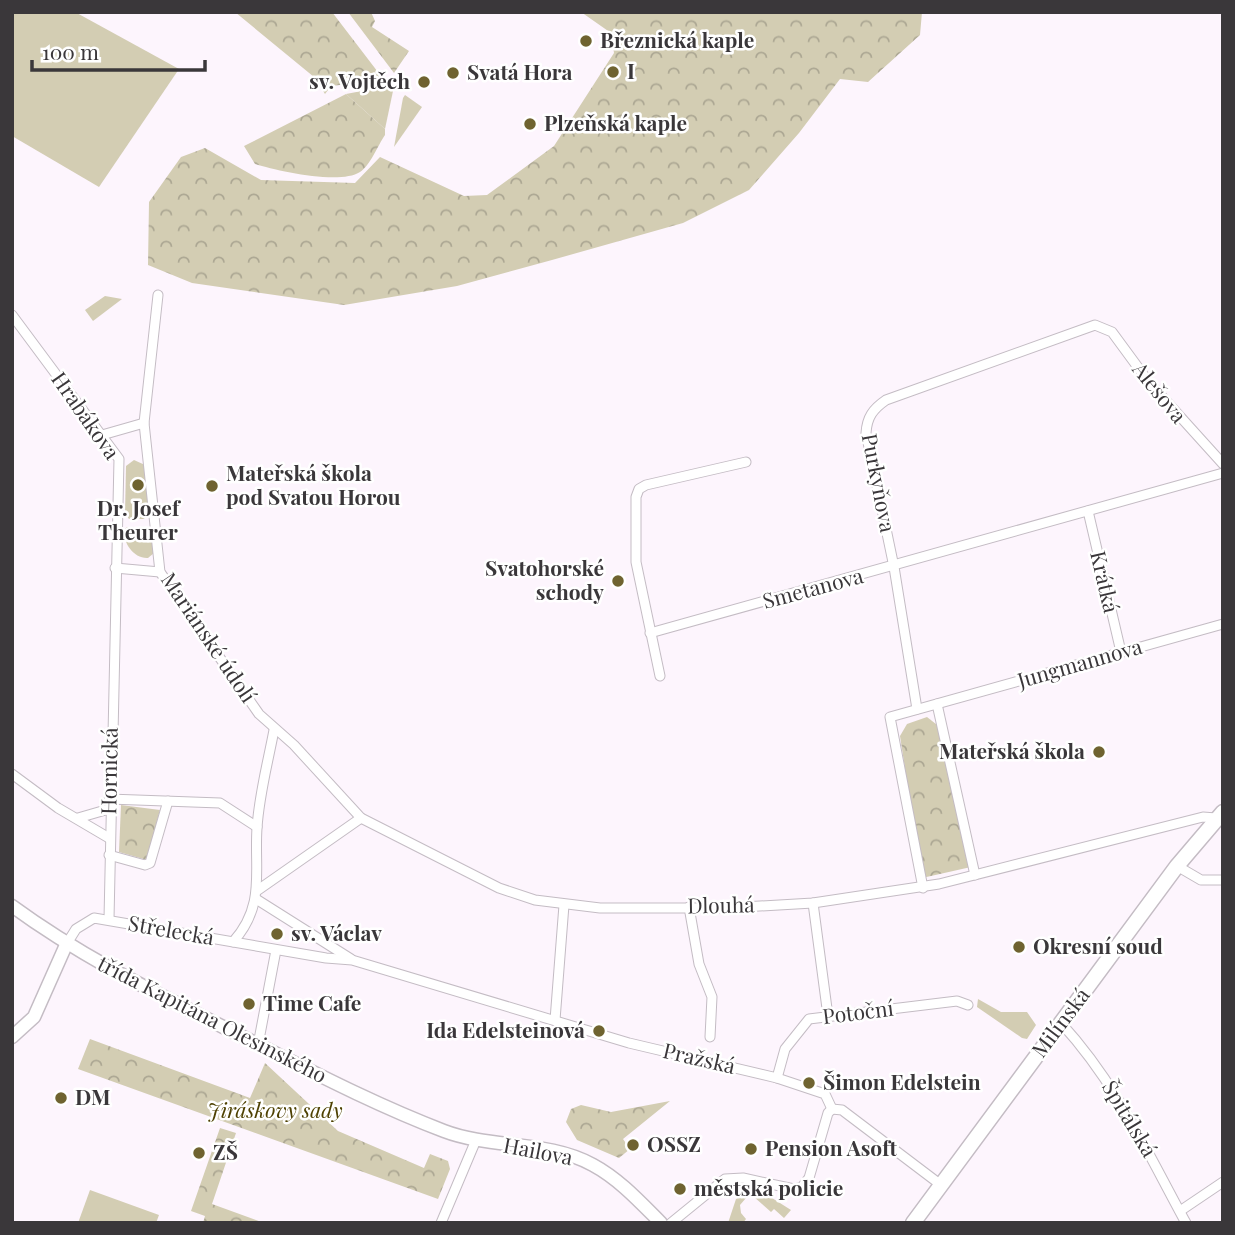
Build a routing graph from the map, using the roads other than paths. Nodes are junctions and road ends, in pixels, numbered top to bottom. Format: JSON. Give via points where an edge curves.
{"nodes":[{"id":1,"x":158,"y":295,"type":"dead end"},
{"id":2,"x":12,"y":315,"type":"edge"},
{"id":3,"x":1095,"y":325,"type":"joint"},
{"id":4,"x":144,"y":423,"type":"junction"},
{"id":5,"x":102,"y":435,"type":"junction"},
{"id":6,"x":746,"y":462,"type":"dead end"},
{"id":7,"x":1223,"y":464,"type":"edge"},
{"id":8,"x":1223,"y":474,"type":"edge"},
{"id":9,"x":1088,"y":511,"type":"junction"},
{"id":10,"x":894,"y":567,"type":"junction"},
{"id":11,"x":115,"y":568,"type":"junction"},
{"id":12,"x":160,"y":572,"type":"junction"},
{"id":13,"x":1223,"y":624,"type":"edge"},
{"id":14,"x":650,"y":633,"type":"junction"},
{"id":15,"x":1121,"y":652,"type":"junction"},
{"id":16,"x":660,"y":676,"type":"dead end"},
{"id":17,"x":937,"y":704,"type":"junction"},
{"id":18,"x":917,"y":709,"type":"junction"},
{"id":19,"x":274,"y":730,"type":"junction"},
{"id":20,"x":12,"y":774,"type":"edge"},
{"id":21,"x":109,"y":799,"type":"junction"},
{"id":22,"x":168,"y":801,"type":"junction"},
{"id":23,"x":109,"y":809,"type":"junction"},
{"id":24,"x":1219,"y":815,"type":"edge"},
{"id":25,"x":78,"y":818,"type":"junction"},
{"id":26,"x":361,"y":818,"type":"junction"},
{"id":27,"x":257,"y":827,"type":"junction"},
{"id":28,"x":109,"y":838,"type":"junction"},
{"id":29,"x":109,"y":855,"type":"junction"},
{"id":30,"x":1177,"y":866,"type":"junction"},
{"id":31,"x":975,"y":875,"type":"junction"},
{"id":32,"x":1223,"y":880,"type":"edge"},
{"id":33,"x":923,"y":888,"type":"junction"},
{"id":34,"x":257,"y":895,"type":"junction"},
{"id":35,"x":813,"y":903,"type":"junction"},
{"id":36,"x":564,"y":905,"type":"junction"},
{"id":37,"x":12,"y":906,"type":"edge"},
{"id":38,"x":689,"y":907,"type":"junction"},
{"id":39,"x":109,"y":919,"type":"junction"},
{"id":40,"x":233,"y":942,"type":"junction"},
{"id":41,"x":66,"y":945,"type":"junction"},
{"id":42,"x":276,"y":950,"type":"junction"},
{"id":43,"x":352,"y":960,"type":"junction"},
{"id":44,"x":968,"y":1004,"type":"dead end"},
{"id":45,"x":556,"y":1016,"type":"junction"},
{"id":46,"x":828,"y":1016,"type":"junction"},
{"id":47,"x":1061,"y":1023,"type":"junction"},
{"id":48,"x":12,"y":1037,"type":"edge"},
{"id":49,"x":710,"y":1037,"type":"dead end"},
{"id":50,"x":258,"y":1045,"type":"junction"},
{"id":51,"x":777,"y":1075,"type":"junction"},
{"id":52,"x":832,"y":1109,"type":"junction"},
{"id":53,"x":476,"y":1140,"type":"junction"},
{"id":54,"x":1223,"y":1182,"type":"edge"},
{"id":55,"x":941,"y":1185,"type":"junction"},
{"id":56,"x":1180,"y":1212,"type":"junction"},
{"id":57,"x":441,"y":1223,"type":"edge"},
{"id":58,"x":661,"y":1223,"type":"edge"},
{"id":59,"x":671,"y":1223,"type":"edge"},
{"id":60,"x":913,"y":1223,"type":"edge"},
{"id":61,"x":1186,"y":1223,"type":"edge"}],
"edges":[{"from":1,"to":4,"type":"street","name":"Mariánské údolí"},
{"from":2,"to":5,"type":"street","name":"Hrabákova"},
{"from":3,"to":7,"type":"street","name":"Alešova","via":[[1112,332],[1148,382]]},
{"from":3,"to":10,"type":"street","name":"Purkyňova","via":[[886,400],[871,413],[866,433]]},
{"from":4,"to":5,"type":"street"},
{"from":4,"to":12,"type":"street","name":"Mariánské údolí"},
{"from":5,"to":11,"type":"street","name":"Hrabákova","via":[[119,459]]},
{"from":6,"to":14,"type":"street","via":[[639,489],[636,562]]},
{"from":8,"to":9,"type":"street","name":"Smetanova"},
{"from":9,"to":10,"type":"street","name":"Smetanova"},
{"from":9,"to":15,"type":"street","name":"Krátká"},
{"from":10,"to":14,"type":"street","name":"Smetanova"},
{"from":10,"to":18,"type":"street","name":"Purkyňova"},
{"from":11,"to":12,"type":"street"},
{"from":11,"to":21,"type":"street","name":"Hornická"},
{"from":12,"to":19,"type":"street","name":"Mariánské údolí"},
{"from":13,"to":15,"type":"street","name":"Jungmannova"},
{"from":14,"to":16,"type":"street"},
{"from":15,"to":17,"type":"street","name":"Jungmannova"},
{"from":17,"to":18,"type":"street","name":"Jungmannova"},
{"from":17,"to":31,"type":"street"},
{"from":18,"to":33,"type":"street","name":"Jungmannova","via":[[890,717]]},
{"from":19,"to":26,"type":"street","name":"Mariánské údolí","via":[[294,745]]},
{"from":19,"to":27,"type":"street"},
{"from":20,"to":25,"type":"street"},
{"from":21,"to":22,"type":"street"},
{"from":21,"to":23,"type":"street","name":"Hornická"},
{"from":22,"to":27,"type":"street","via":[[220,803]]},
{"from":22,"to":29,"type":"street","via":[[150,863]]},
{"from":23,"to":25,"type":"street"},
{"from":23,"to":28,"type":"street","name":"Hornická"},
{"from":24,"to":30,"type":"main road","name":"Milínská"},
{"from":24,"to":31,"type":"street","name":"Dlouhá"},
{"from":25,"to":28,"type":"street"},
{"from":26,"to":34,"type":"street"},
{"from":26,"to":36,"type":"street","name":"Dlouhá","via":[[499,888]]},
{"from":27,"to":34,"type":"street"},
{"from":28,"to":29,"type":"street","name":"Hornická"},
{"from":29,"to":39,"type":"street","name":"Hornická"},
{"from":30,"to":32,"type":"street","via":[[1201,880]]},
{"from":30,"to":47,"type":"main road","name":"Milínská"},
{"from":31,"to":33,"type":"street","name":"Dlouhá"},
{"from":33,"to":35,"type":"street","name":"Dlouhá"},
{"from":34,"to":40,"type":"street"},
{"from":34,"to":43,"type":"street"},
{"from":35,"to":38,"type":"street","name":"Dlouhá"},
{"from":35,"to":46,"type":"street"},
{"from":36,"to":38,"type":"street","name":"Dlouhá"},
{"from":36,"to":45,"type":"street"},
{"from":37,"to":41,"type":"main road","name":"třída Kapitána Olesinského"},
{"from":38,"to":49,"type":"street","via":[[699,964],[712,997]]},
{"from":39,"to":40,"type":"street","name":"Střelecká"},
{"from":39,"to":41,"type":"street","via":[[88,919]]},
{"from":40,"to":42,"type":"street","name":"Střelecká"},
{"from":41,"to":48,"type":"main road","via":[[33,1017]]},
{"from":41,"to":50,"type":"main road","name":"třída Kapitána Olesinského"},
{"from":42,"to":43,"type":"street","name":"Střelecká"},
{"from":42,"to":50,"type":"street"},
{"from":43,"to":45,"type":"street","name":"Pražská","via":[[393,975]]},
{"from":44,"to":46,"type":"street","name":"Potoční","via":[[957,1001]]},
{"from":45,"to":51,"type":"street","name":"Pražská","via":[[629,1043]]},
{"from":46,"to":51,"type":"street","name":"Potoční","via":[[809,1019],[785,1049]]},
{"from":47,"to":55,"type":"main road","name":"Milínská"},
{"from":47,"to":56,"type":"street","name":"Špitálská","via":[[1134,1121]]},
{"from":50,"to":53,"type":"main road","name":"třída Kapitána Olesinského","via":[[445,1132]]},
{"from":51,"to":52,"type":"street","name":"Pražská","via":[[825,1094]]},
{"from":52,"to":55,"type":"street","name":"Pražská","via":[[842,1110]]},
{"from":52,"to":59,"type":"street","via":[[802,1187],[743,1178],[721,1181]]},
{"from":53,"to":57,"type":"street"},
{"from":53,"to":58,"type":"main road","name":"Hailova","via":[[554,1151],[591,1164],[618,1181]]},
{"from":54,"to":56,"type":"street"},
{"from":55,"to":60,"type":"main road","name":"Milínská"},
{"from":56,"to":61,"type":"street","name":"Špitálská"}]}
